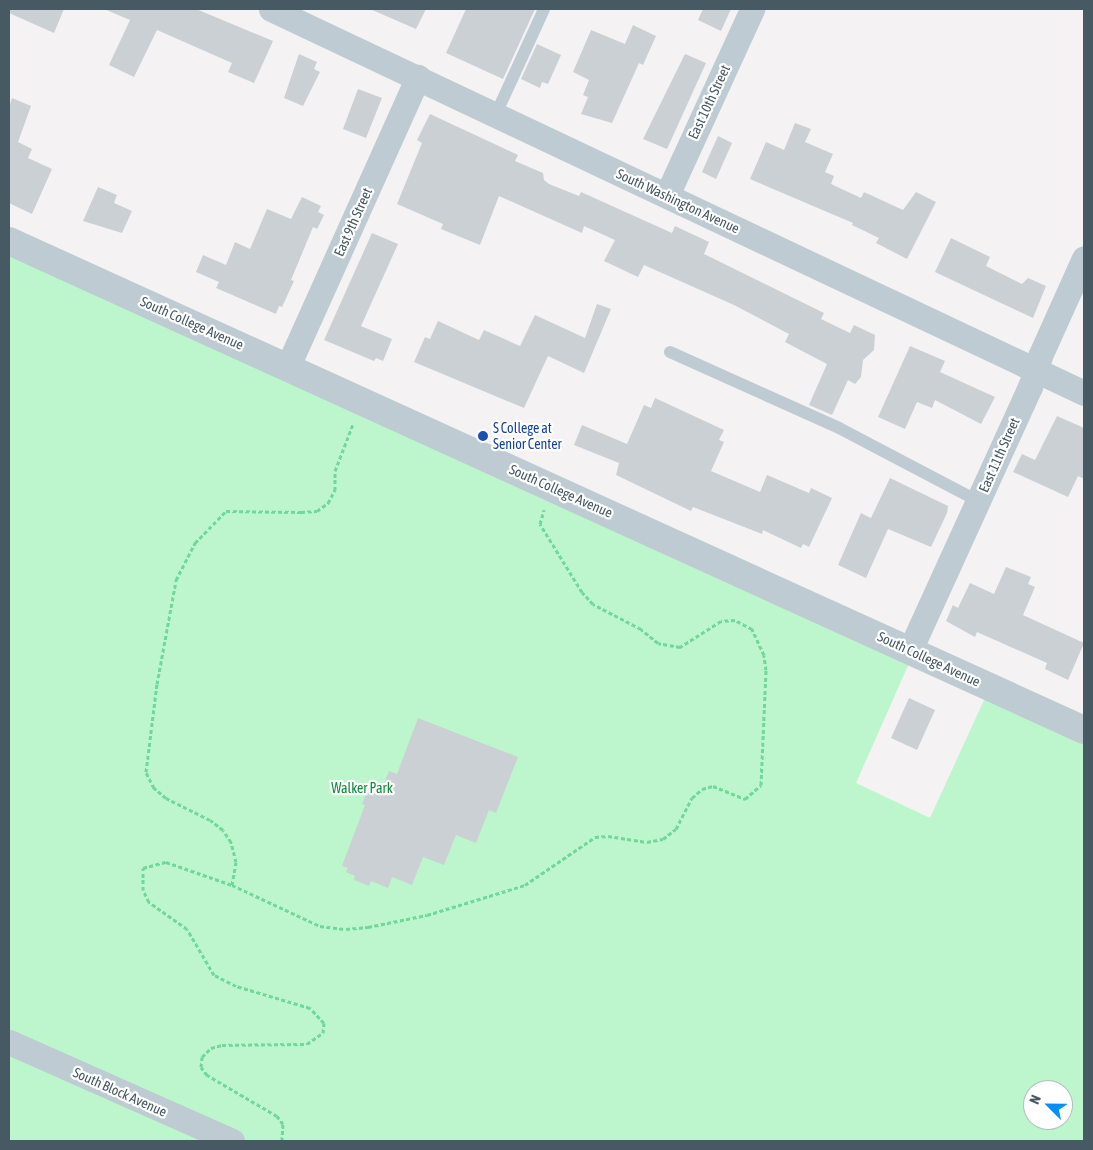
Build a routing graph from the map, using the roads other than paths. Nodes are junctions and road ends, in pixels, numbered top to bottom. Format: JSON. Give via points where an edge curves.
{"nodes":[{"id":1,"x":272,"y":9,"type":"edge"},
{"id":2,"x":544,"y":9,"type":"edge"},
{"id":3,"x":752,"y":9,"type":"edge"},
{"id":4,"x":418,"y":77,"type":"junction"},
{"id":5,"x":496,"y":114,"type":"junction"},
{"id":6,"x":667,"y":195,"type":"junction"},
{"id":7,"x":9,"y":241,"type":"edge"},
{"id":8,"x":1084,"y":258,"type":"edge"},
{"id":9,"x":670,"y":352,"type":"dead end"},
{"id":10,"x":288,"y":366,"type":"junction"},
{"id":11,"x":1035,"y":370,"type":"junction"},
{"id":12,"x":1084,"y":393,"type":"edge"},
{"id":13,"x":978,"y":501,"type":"junction"},
{"id":14,"x":910,"y":650,"type":"junction"},
{"id":15,"x":1084,"y":730,"type":"edge"},
{"id":16,"x":9,"y":1042,"type":"edge"},
{"id":17,"x":232,"y":1141,"type":"edge"}],
"edges":[{"from":1,"to":4,"type":"street","name":"South Washington Avenue"},
{"from":2,"to":5,"type":"lane"},
{"from":3,"to":6,"type":"street","name":"East 10th Street"},
{"from":4,"to":5,"type":"street","name":"South Washington Avenue"},
{"from":4,"to":10,"type":"street","name":"East 9th Street"},
{"from":5,"to":6,"type":"street","name":"South Washington Avenue"},
{"from":6,"to":11,"type":"street","name":"South Washington Avenue"},
{"from":7,"to":10,"type":"street","name":"South College Avenue"},
{"from":8,"to":11,"type":"street","name":"East 11th Street"},
{"from":9,"to":13,"type":"lane","via":[[839,428]]},
{"from":10,"to":14,"type":"street","name":"South College Avenue"},
{"from":11,"to":12,"type":"street","name":"South Washington Avenue"},
{"from":11,"to":13,"type":"street","name":"East 11th Street"},
{"from":13,"to":14,"type":"street","name":"East 11th Street"},
{"from":14,"to":15,"type":"street","name":"South College Avenue"},
{"from":16,"to":17,"type":"street","name":"South Block Avenue"}]}
